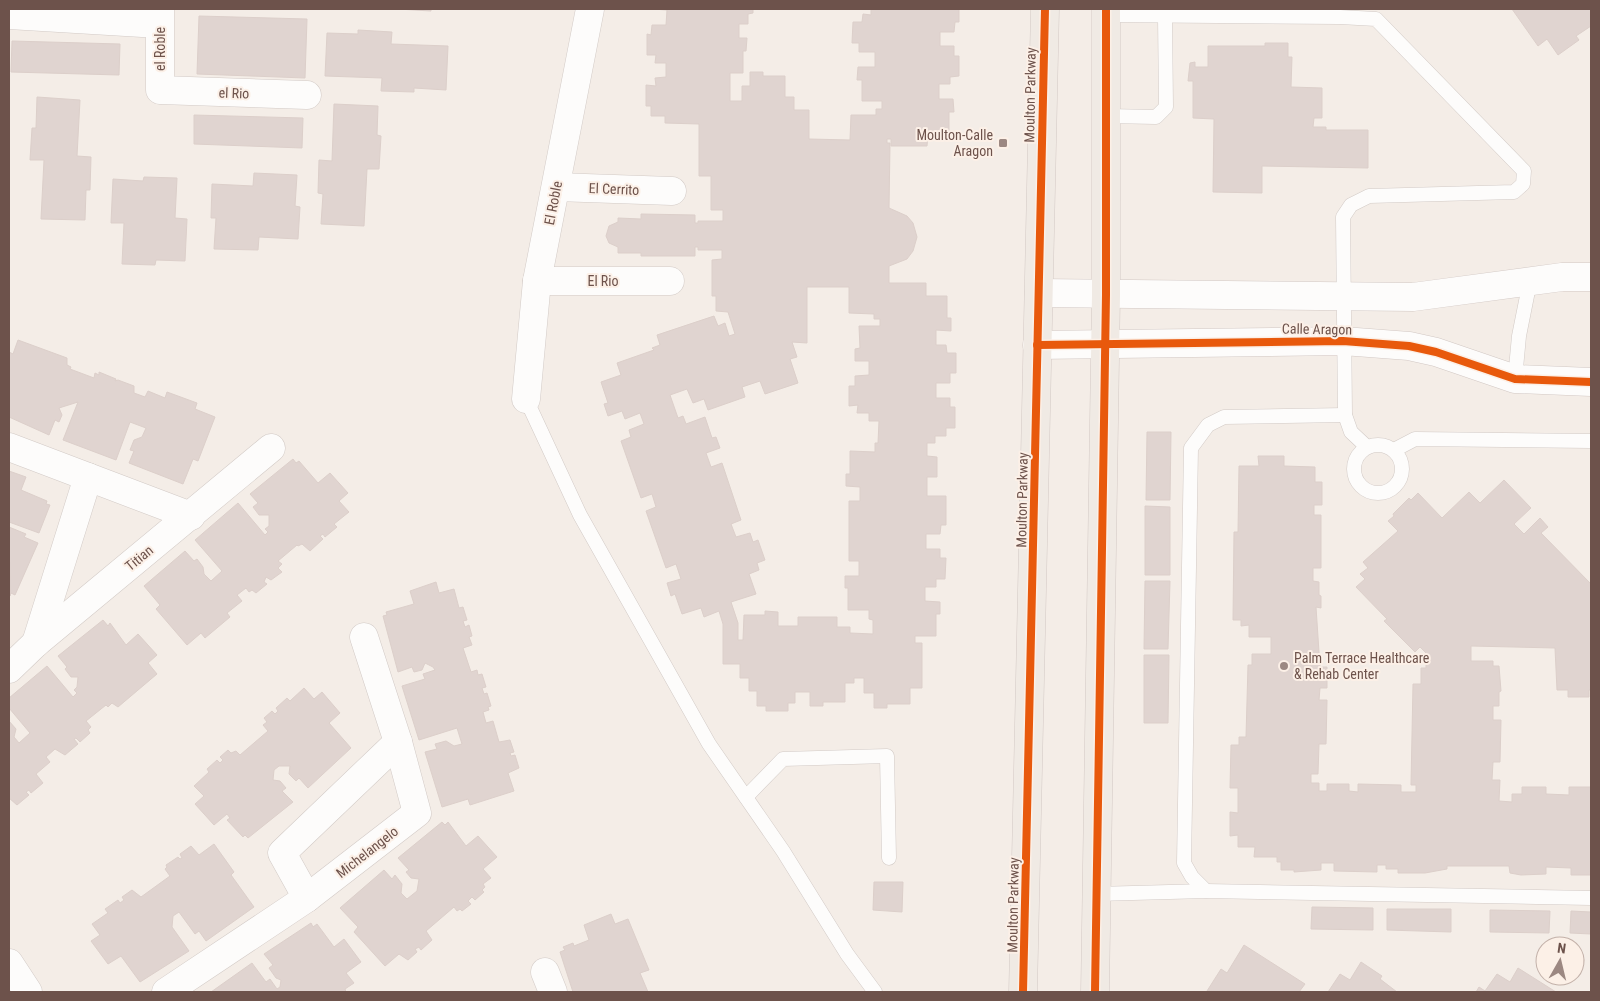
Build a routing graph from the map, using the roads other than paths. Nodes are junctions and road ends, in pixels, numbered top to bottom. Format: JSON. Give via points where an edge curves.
{"nodes":[{"id":1,"x":590,"y":9,"type":"edge"},
{"id":2,"x":1044,"y":9,"type":"edge"},
{"id":3,"x":1106,"y":12,"type":"edge"},
{"id":4,"x":1340,"y":13,"type":"edge"},
{"id":5,"x":9,"y":15,"type":"edge"},
{"id":6,"x":160,"y":16,"type":"edge"},
{"id":7,"x":1165,"y":16,"type":"junction"},
{"id":8,"x":160,"y":90,"type":"joint"},
{"id":9,"x":307,"y":95,"type":"dead end"},
{"id":10,"x":1107,"y":116,"type":"junction"},
{"id":11,"x":556,"y":187,"type":"junction"},
{"id":12,"x":672,"y":191,"type":"dead end"},
{"id":13,"x":1591,"y":277,"type":"edge"},
{"id":14,"x":537,"y":280,"type":"junction"},
{"id":15,"x":670,"y":281,"type":"dead end"},
{"id":16,"x":1530,"y":281,"type":"junction"},
{"id":17,"x":1039,"y":293,"type":"junction"},
{"id":18,"x":1106,"y":295,"type":"junction"},
{"id":19,"x":1343,"y":297,"type":"junction"},
{"id":20,"x":1343,"y":340,"type":"junction"},
{"id":21,"x":1104,"y":343,"type":"junction"},
{"id":22,"x":1038,"y":345,"type":"junction"},
{"id":23,"x":1515,"y":379,"type":"junction"},
{"id":24,"x":1591,"y":382,"type":"edge"},
{"id":25,"x":526,"y":399,"type":"joint"},
{"id":26,"x":1345,"y":415,"type":"junction"},
{"id":27,"x":1591,"y":441,"type":"edge"},
{"id":28,"x":9,"y":447,"type":"edge"},
{"id":29,"x":1367,"y":447,"type":"junction"},
{"id":30,"x":271,"y":448,"type":"dead end"},
{"id":31,"x":1394,"y":450,"type":"junction"},
{"id":32,"x":88,"y":477,"type":"junction"},
{"id":33,"x":191,"y":516,"type":"junction"},
{"id":34,"x":364,"y":638,"type":"dead end"},
{"id":35,"x":36,"y":643,"type":"junction"},
{"id":36,"x":9,"y":669,"type":"edge"},
{"id":37,"x":398,"y":742,"type":"junction"},
{"id":38,"x":746,"y":797,"type":"junction"},
{"id":39,"x":889,"y":858,"type":"dead end"},
{"id":40,"x":1206,"y":891,"type":"junction"},
{"id":41,"x":1096,"y":894,"type":"junction"},
{"id":42,"x":307,"y":898,"type":"junction"},
{"id":43,"x":1591,"y":898,"type":"edge"},
{"id":44,"x":9,"y":963,"type":"edge"},
{"id":45,"x":28,"y":992,"type":"edge"},
{"id":46,"x":166,"y":992,"type":"edge"},
{"id":47,"x":875,"y":992,"type":"edge"},
{"id":48,"x":1023,"y":992,"type":"edge"},
{"id":49,"x":1094,"y":992,"type":"edge"}],
"edges":[{"from":1,"to":11,"type":"street","name":"El Roble"},
{"from":2,"to":17,"type":"main road","name":"Moulton Parkway"},
{"from":3,"to":7,"type":"lane"},
{"from":3,"to":10,"type":"main road"},
{"from":4,"to":7,"type":"lane"},
{"from":4,"to":19,"type":"lane","via":[[1376,19],[1524,171],[1523,184],[1514,192],[1368,196],[1351,205],[1344,217]]},
{"from":5,"to":6,"type":"street"},
{"from":6,"to":8,"type":"street","name":"el Roble"},
{"from":7,"to":10,"type":"lane","via":[[1166,107],[1156,117]]},
{"from":8,"to":9,"type":"street","name":"el Rio"},
{"from":10,"to":18,"type":"main road"},
{"from":11,"to":12,"type":"street","name":"El Cerrito"},
{"from":11,"to":14,"type":"street","name":"El Roble"},
{"from":13,"to":16,"type":"street","via":[[1562,276]]},
{"from":14,"to":15,"type":"street","name":"El Rio"},
{"from":14,"to":25,"type":"street","name":"El Roble"},
{"from":16,"to":19,"type":"street","via":[[1413,297]]},
{"from":16,"to":23,"type":"lane","via":[[1519,336]]},
{"from":17,"to":18,"type":"street"},
{"from":17,"to":22,"type":"main road","name":"Moulton Parkway"},
{"from":18,"to":19,"type":"street"},
{"from":18,"to":21,"type":"main road"},
{"from":19,"to":20,"type":"lane"},
{"from":20,"to":21,"type":"street","name":"Calle Aragon"},
{"from":20,"to":23,"type":"street","name":"Calle Aragon","via":[[1436,352]]},
{"from":20,"to":26,"type":"lane"},
{"from":21,"to":22,"type":"street","name":"Calle Aragon"},
{"from":21,"to":41,"type":"main road"},
{"from":22,"to":48,"type":"main road","name":"Moulton Parkway"},
{"from":23,"to":24,"type":"street","name":"Calle Aragon"},
{"from":25,"to":38,"type":"lane","via":[[580,515],[709,744]]},
{"from":26,"to":29,"type":"lane","via":[[1351,432]]},
{"from":26,"to":40,"type":"lane","via":[[1224,416],[1208,425],[1192,448],[1184,863]]},
{"from":27,"to":31,"type":"lane","via":[[1415,439]]},
{"from":28,"to":32,"type":"street"},
{"from":29,"to":31,"type":"lane","via":[[1386,445]]},
{"from":29,"to":31,"type":"lane","via":[[1359,452],[1353,470],[1356,480],[1370,492],[1389,491],[1402,477],[1403,467]]},
{"from":30,"to":33,"type":"street","name":"Titian"},
{"from":32,"to":33,"type":"street"},
{"from":32,"to":35,"type":"street"},
{"from":33,"to":35,"type":"street","name":"Titian"},
{"from":34,"to":37,"type":"street","name":"Michelangelo"},
{"from":35,"to":36,"type":"street","name":"Titian"},
{"from":37,"to":42,"type":"street","name":"Michelangelo","via":[[416,813]]},
{"from":37,"to":42,"type":"street","via":[[282,853]]},
{"from":38,"to":39,"type":"lane","via":[[783,759],[887,756]]},
{"from":38,"to":47,"type":"lane"},
{"from":40,"to":41,"type":"lane"},
{"from":40,"to":43,"type":"lane"},
{"from":41,"to":49,"type":"main road"},
{"from":42,"to":46,"type":"street","name":"Michelangelo"},
{"from":44,"to":45,"type":"street"}]}
